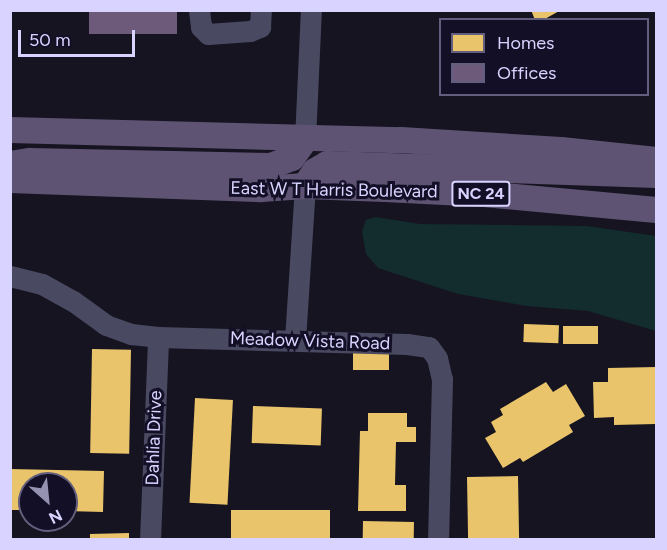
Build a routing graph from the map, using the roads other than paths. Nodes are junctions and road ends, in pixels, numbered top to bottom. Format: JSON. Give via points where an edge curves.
{"nodes":[{"id":1,"x":198,"y":10,"type":"edge"},
{"id":2,"x":261,"y":10,"type":"edge"},
{"id":3,"x":311,"y":10,"type":"edge"},
{"id":4,"x":10,"y":130,"type":"edge"},
{"id":5,"x":306,"y":140,"type":"junction"},
{"id":6,"x":657,"y":160,"type":"edge"},
{"id":7,"x":10,"y":164,"type":"edge"},
{"id":8,"x":657,"y":175,"type":"edge"},
{"id":9,"x":10,"y":180,"type":"edge"},
{"id":10,"x":305,"y":186,"type":"junction"},
{"id":11,"x":657,"y":210,"type":"edge"},
{"id":12,"x":10,"y":276,"type":"edge"},
{"id":13,"x":158,"y":337,"type":"junction"},
{"id":14,"x":295,"y":340,"type":"junction"},
{"id":15,"x":150,"y":540,"type":"edge"},
{"id":16,"x":438,"y":540,"type":"edge"}],
"edges":[{"from":1,"to":2,"type":"street","via":[[201,27],[208,34],[250,32],[260,27]]},
{"from":3,"to":5,"type":"street"},
{"from":4,"to":5,"type":"main road"},
{"from":5,"to":6,"type":"main road","via":[[346,138],[483,145]]},
{"from":5,"to":7,"type":"main road","via":[[292,158],[271,166],[30,161]]},
{"from":8,"to":10,"type":"main road","via":[[327,164],[315,171]]},
{"from":9,"to":10,"type":"main road","name":"East W T Harris Boulevard","number":"NC 24","via":[[261,189]]},
{"from":10,"to":11,"type":"main road","name":"East W T Harris Boulevard","number":"NC 24","via":[[484,194]]},
{"from":10,"to":14,"type":"street"},
{"from":12,"to":13,"type":"street","name":"Meadow Vista Road","via":[[42,284],[117,331]]},
{"from":13,"to":14,"type":"street","name":"Meadow Vista Road"},
{"from":13,"to":15,"type":"street","name":"Dahlia Drive"},
{"from":14,"to":16,"type":"street","name":"Meadow Vista Road","via":[[407,344],[429,347],[437,358],[442,379]]}]}
